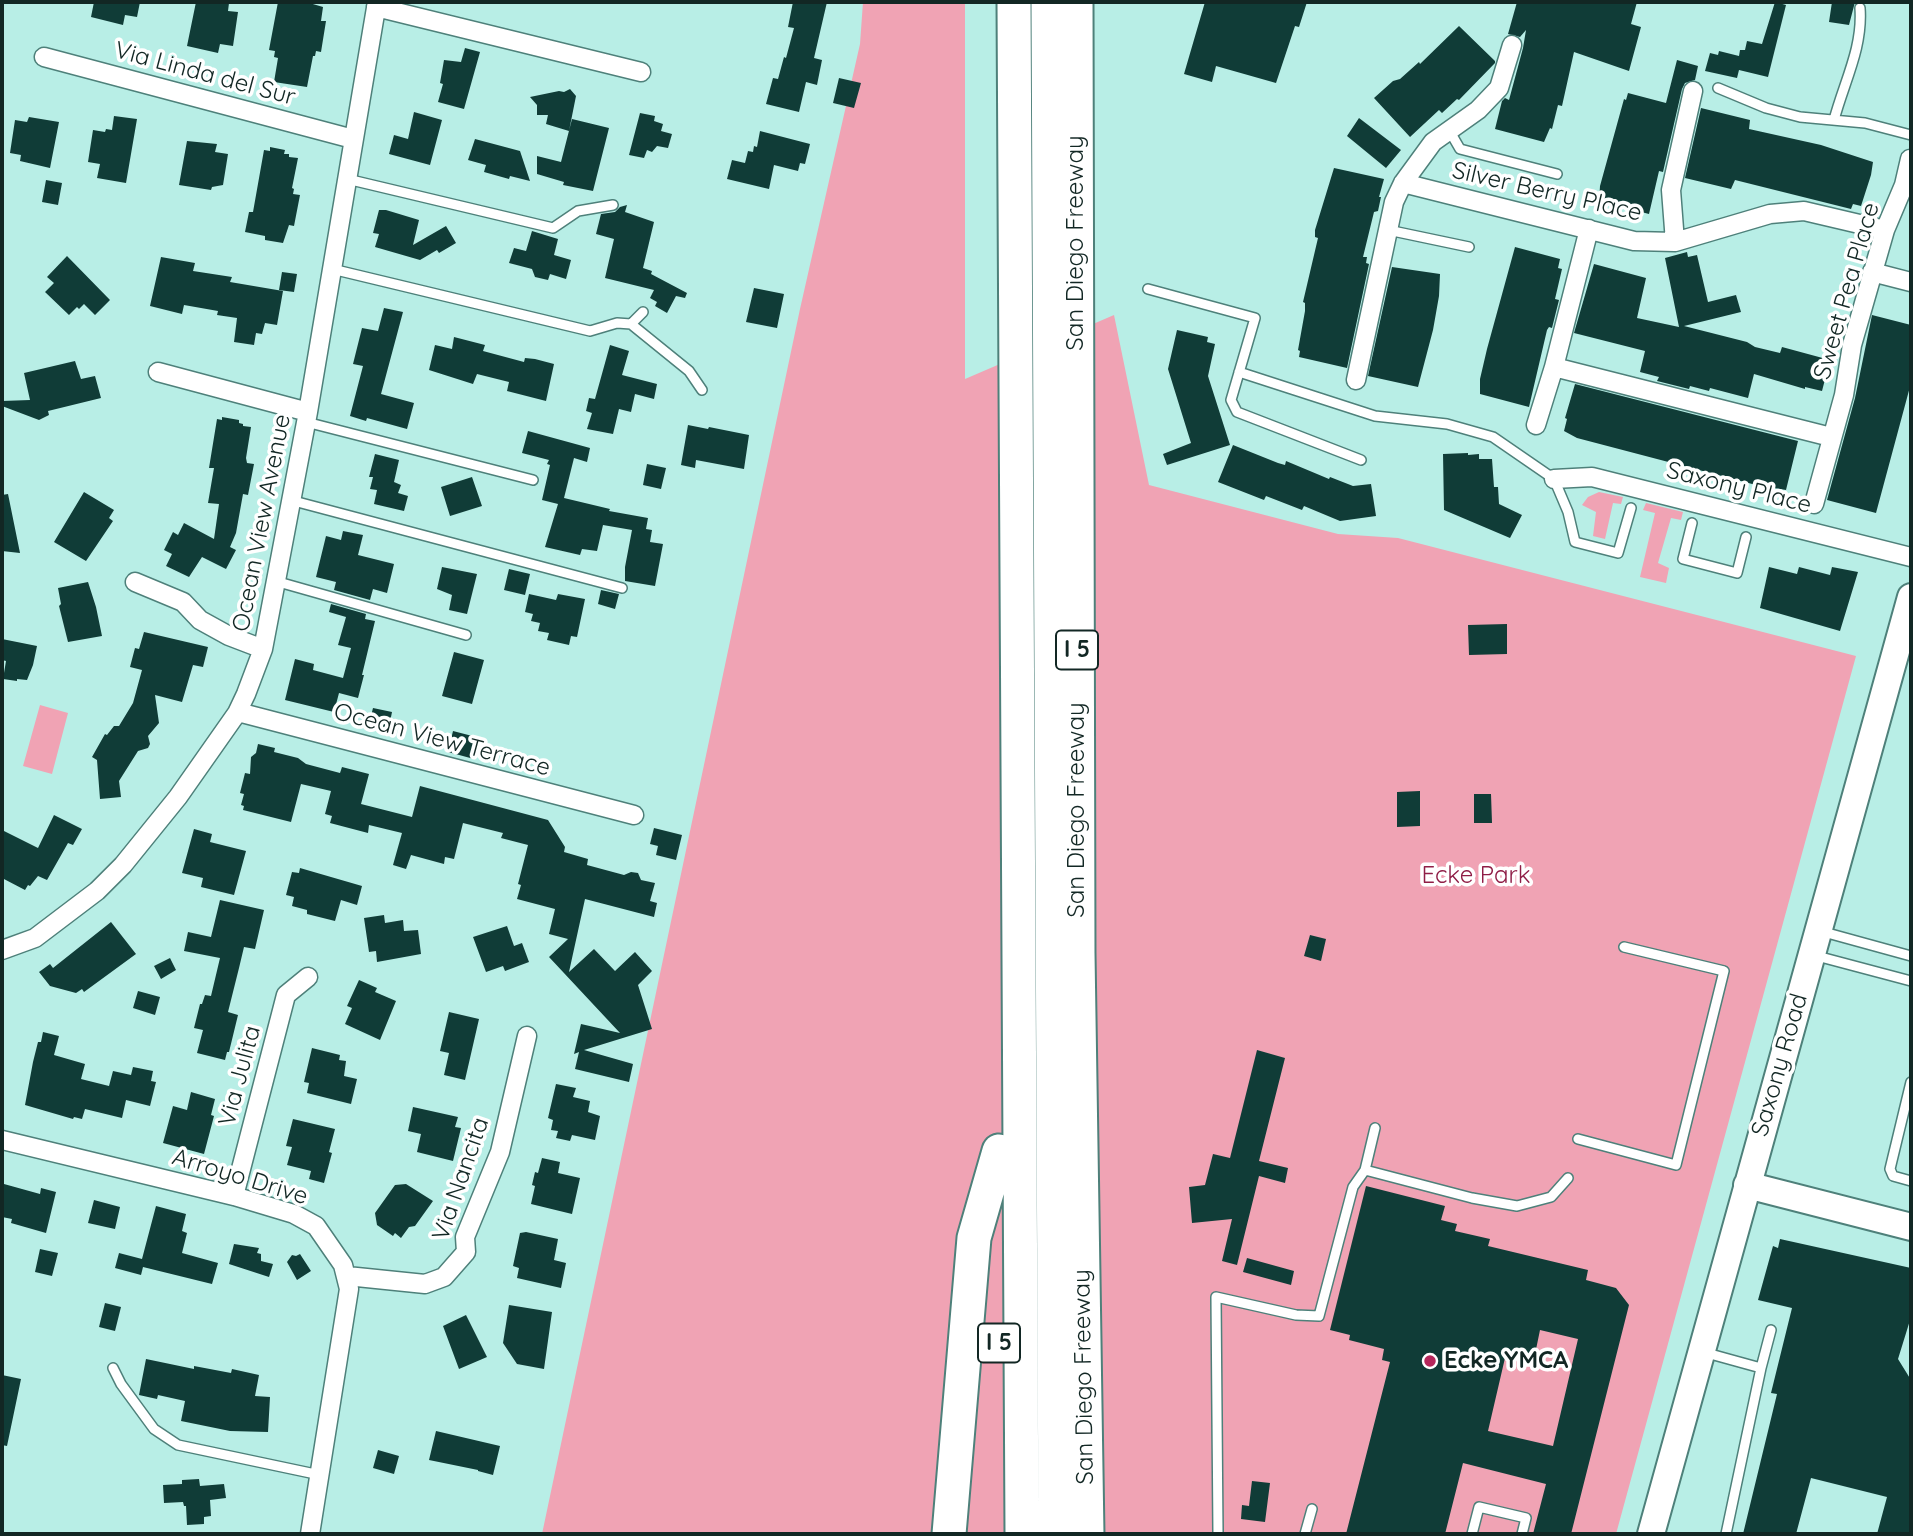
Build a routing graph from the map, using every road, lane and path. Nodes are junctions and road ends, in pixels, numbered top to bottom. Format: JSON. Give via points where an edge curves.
{"nodes":[{"id":1,"x":993,"y":2,"type":"edge"},
{"id":2,"x":1014,"y":2,"type":"edge"},
{"id":3,"x":1048,"y":2,"type":"edge"},
{"id":4,"x":1076,"y":2,"type":"edge"},
{"id":5,"x":377,"y":4,"type":"edge"},
{"id":6,"x":1860,"y":8,"type":"dead end"},
{"id":7,"x":1512,"y":45,"type":"dead end"},
{"id":8,"x":44,"y":57,"type":"dead end"},
{"id":9,"x":641,"y":72,"type":"dead end"},
{"id":10,"x":1718,"y":88,"type":"dead end"},
{"id":11,"x":1693,"y":91,"type":"dead end"},
{"id":12,"x":1834,"y":120,"type":"junction"},
{"id":13,"x":1449,"y":130,"type":"junction"},
{"id":14,"x":1911,"y":135,"type":"edge"},
{"id":15,"x":353,"y":139,"type":"junction"},
{"id":16,"x":1910,"y":159,"type":"edge"},
{"id":17,"x":1557,"y":174,"type":"dead end"},
{"id":18,"x":346,"y":180,"type":"junction"},
{"id":19,"x":1403,"y":183,"type":"junction"},
{"id":20,"x":612,"y":205,"type":"dead end"},
{"id":21,"x":1589,"y":229,"type":"junction"},
{"id":22,"x":1388,"y":230,"type":"junction"},
{"id":23,"x":1885,"y":230,"type":"junction"},
{"id":24,"x":1675,"y":242,"type":"junction"},
{"id":25,"x":1469,"y":247,"type":"dead end"},
{"id":26,"x":332,"y":270,"type":"junction"},
{"id":27,"x":1872,"y":272,"type":"junction"},
{"id":28,"x":1911,"y":282,"type":"edge"},
{"id":29,"x":1148,"y":289,"type":"dead end"},
{"id":30,"x":643,"y":312,"type":"dead end"},
{"id":31,"x":631,"y":324,"type":"junction"},
{"id":32,"x":1554,"y":367,"type":"junction"},
{"id":33,"x":159,"y":372,"type":"dead end"},
{"id":34,"x":1239,"y":372,"type":"junction"},
{"id":35,"x":1356,"y":380,"type":"dead end"},
{"id":36,"x":702,"y":390,"type":"dead end"},
{"id":37,"x":307,"y":417,"type":"junction"},
{"id":38,"x":1536,"y":425,"type":"dead end"},
{"id":39,"x":1831,"y":437,"type":"junction"},
{"id":40,"x":1361,"y":460,"type":"dead end"},
{"id":41,"x":1554,"y":479,"type":"junction"},
{"id":42,"x":533,"y":480,"type":"dead end"},
{"id":43,"x":290,"y":500,"type":"junction"},
{"id":44,"x":1814,"y":505,"type":"dead end"},
{"id":45,"x":1631,"y":508,"type":"dead end"},
{"id":46,"x":1692,"y":523,"type":"dead end"},
{"id":47,"x":1746,"y":537,"type":"dead end"},
{"id":48,"x":1911,"y":556,"type":"edge"},
{"id":49,"x":275,"y":581,"type":"junction"},
{"id":50,"x":135,"y":582,"type":"dead end"},
{"id":51,"x":622,"y":588,"type":"dead end"},
{"id":52,"x":1911,"y":597,"type":"edge"},
{"id":53,"x":466,"y":635,"type":"dead end"},
{"id":54,"x":263,"y":649,"type":"junction"},
{"id":55,"x":238,"y":712,"type":"junction"},
{"id":56,"x":634,"y":815,"type":"dead end"},
{"id":57,"x":1815,"y":943,"type":"junction"},
{"id":58,"x":1624,"y":947,"type":"dead end"},
{"id":59,"x":2,"y":950,"type":"edge"},
{"id":60,"x":1911,"y":956,"type":"edge"},
{"id":61,"x":308,"y":976,"type":"dead end"},
{"id":62,"x":1911,"y":981,"type":"edge"},
{"id":63,"x":527,"y":1036,"type":"dead end"},
{"id":64,"x":1911,"y":1082,"type":"edge"},
{"id":65,"x":1376,"y":1128,"type":"dead end"},
{"id":66,"x":1578,"y":1139,"type":"dead end"},
{"id":67,"x":2,"y":1140,"type":"edge"},
{"id":68,"x":999,"y":1152,"type":"junction"},
{"id":69,"x":1365,"y":1170,"type":"junction"},
{"id":70,"x":1568,"y":1178,"type":"dead end"},
{"id":71,"x":1911,"y":1181,"type":"edge"},
{"id":72,"x":1746,"y":1185,"type":"junction"},
{"id":73,"x":234,"y":1196,"type":"junction"},
{"id":74,"x":1911,"y":1227,"type":"edge"},
{"id":75,"x":346,"y":1276,"type":"junction"},
{"id":76,"x":1771,"y":1330,"type":"dead end"},
{"id":77,"x":1701,"y":1352,"type":"junction"},
{"id":78,"x":113,"y":1368,"type":"dead end"},
{"id":79,"x":1761,"y":1368,"type":"junction"},
{"id":80,"x":320,"y":1475,"type":"junction"},
{"id":81,"x":1311,"y":1509,"type":"dead end"},
{"id":82,"x":310,"y":1534,"type":"edge"},
{"id":83,"x":950,"y":1534,"type":"edge"},
{"id":84,"x":999,"y":1534,"type":"edge"},
{"id":85,"x":1022,"y":1534,"type":"edge"},
{"id":86,"x":1055,"y":1534,"type":"edge"},
{"id":87,"x":1087,"y":1534,"type":"edge"},
{"id":88,"x":1218,"y":1534,"type":"edge"},
{"id":89,"x":1305,"y":1534,"type":"edge"},
{"id":90,"x":1472,"y":1534,"type":"edge"},
{"id":91,"x":1522,"y":1534,"type":"edge"},
{"id":92,"x":1651,"y":1534,"type":"edge"},
{"id":93,"x":1726,"y":1534,"type":"edge"}],
"edges":[{"from":1,"to":68,"type":"highway","number":"I 5"},
{"from":2,"to":85,"type":"highway"},
{"from":3,"to":86,"type":"highway"},
{"from":4,"to":87,"type":"highway","name":"San Diego Freeway","number":"I 5","via":[[1078,953]]},
{"from":5,"to":9,"type":"street"},
{"from":5,"to":15,"type":"street","name":"Ocean View Avenue"},
{"from":6,"to":12,"type":"lane","via":[[1856,58]]},
{"from":7,"to":13,"type":"street","via":[[1499,88]]},
{"from":8,"to":15,"type":"street","name":"Via Linda del Sur"},
{"from":10,"to":12,"type":"lane","via":[[1777,111]]},
{"from":11,"to":24,"type":"street","via":[[1671,190]]},
{"from":12,"to":14,"type":"lane"},
{"from":13,"to":17,"type":"lane","via":[[1461,149]]},
{"from":13,"to":19,"type":"street","via":[[1433,142]]},
{"from":15,"to":18,"type":"street","name":"Ocean View Avenue"},
{"from":16,"to":23,"type":"street","name":"Sweet Pea Place"},
{"from":18,"to":20,"type":"lane","via":[[553,228],[578,211]]},
{"from":18,"to":26,"type":"street","name":"Ocean View Avenue"},
{"from":19,"to":21,"type":"street","name":"Silver Berry Place"},
{"from":19,"to":22,"type":"street"},
{"from":21,"to":24,"type":"street","name":"Silver Berry Place","via":[[1634,241]]},
{"from":21,"to":32,"type":"street"},
{"from":22,"to":25,"type":"lane"},
{"from":22,"to":35,"type":"street"},
{"from":23,"to":24,"type":"street","name":"Silver Berry Place","via":[[1804,211],[1770,214]]},
{"from":23,"to":27,"type":"street","name":"Sweet Pea Place"},
{"from":26,"to":31,"type":"lane","via":[[590,331]]},
{"from":26,"to":37,"type":"street","name":"Ocean View Avenue"},
{"from":27,"to":28,"type":"street"},
{"from":27,"to":39,"type":"street","name":"Sweet Pea Place"},
{"from":29,"to":34,"type":"lane","via":[[1255,318]]},
{"from":30,"to":31,"type":"lane"},
{"from":31,"to":36,"type":"lane","via":[[689,371]]},
{"from":32,"to":38,"type":"street"},
{"from":32,"to":39,"type":"street"},
{"from":33,"to":37,"type":"street"},
{"from":34,"to":40,"type":"lane","via":[[1231,400],[1237,412]]},
{"from":34,"to":41,"type":"lane","via":[[1375,416],[1447,424],[1493,438]]},
{"from":37,"to":42,"type":"lane"},
{"from":37,"to":43,"type":"street","name":"Ocean View Avenue"},
{"from":39,"to":44,"type":"street","name":"Sweet Pea Place"},
{"from":41,"to":45,"type":"lane","via":[[1575,542],[1618,553]]},
{"from":41,"to":48,"type":"street","name":"Saxony Place","via":[[1592,477]]},
{"from":43,"to":49,"type":"street","name":"Ocean View Avenue"},
{"from":43,"to":51,"type":"lane"},
{"from":46,"to":47,"type":"lane","via":[[1683,559],[1737,573]]},
{"from":49,"to":53,"type":"lane"},
{"from":49,"to":54,"type":"street","name":"Ocean View Avenue"},
{"from":50,"to":54,"type":"street","via":[[183,603],[200,620],[229,636]]},
{"from":52,"to":57,"type":"street","name":"Saxony Road"},
{"from":54,"to":55,"type":"street","name":"Ocean View Avenue"},
{"from":55,"to":56,"type":"street","name":"Ocean View Terrace"},
{"from":55,"to":59,"type":"street","name":"Ocean View Avenue","via":[[123,865],[35,939]]},
{"from":57,"to":60,"type":"lane"},
{"from":57,"to":62,"type":"lane"},
{"from":57,"to":72,"type":"street","name":"Saxony Road"},
{"from":58,"to":66,"type":"lane","via":[[1724,971],[1676,1165]]},
{"from":61,"to":73,"type":"street","name":"Via Julita","via":[[286,995]]},
{"from":63,"to":75,"type":"street","name":"Via Nancita","via":[[500,1152],[465,1237],[466,1252],[444,1277],[425,1284]]},
{"from":64,"to":71,"type":"lane","via":[[1890,1169],[1893,1176]]},
{"from":65,"to":69,"type":"lane"},
{"from":67,"to":73,"type":"street","name":"Arroyo Drive"},
{"from":68,"to":83,"type":"highway","via":[[974,1238]]},
{"from":68,"to":84,"type":"highway","number":"I 5"},
{"from":69,"to":70,"type":"lane","via":[[1517,1206],[1551,1197]]},
{"from":69,"to":88,"type":"lane","via":[[1353,1187],[1319,1316],[1216,1297]]},
{"from":72,"to":74,"type":"street"},
{"from":72,"to":77,"type":"street","name":"Saxony Road"},
{"from":73,"to":75,"type":"street","name":"Arroyo Drive","via":[[294,1214],[316,1226]]},
{"from":75,"to":80,"type":"street","name":"Arroyo Drive","via":[[349,1289]]},
{"from":76,"to":79,"type":"lane"},
{"from":77,"to":79,"type":"lane"},
{"from":77,"to":92,"type":"street","name":"Saxony Road"},
{"from":78,"to":80,"type":"lane","via":[[154,1429],[178,1445]]},
{"from":79,"to":93,"type":"lane"},
{"from":80,"to":82,"type":"street","name":"Arroyo Drive"},
{"from":81,"to":89,"type":"lane"},
{"from":90,"to":91,"type":"lane","via":[[1479,1507],[1526,1518]]}]}
